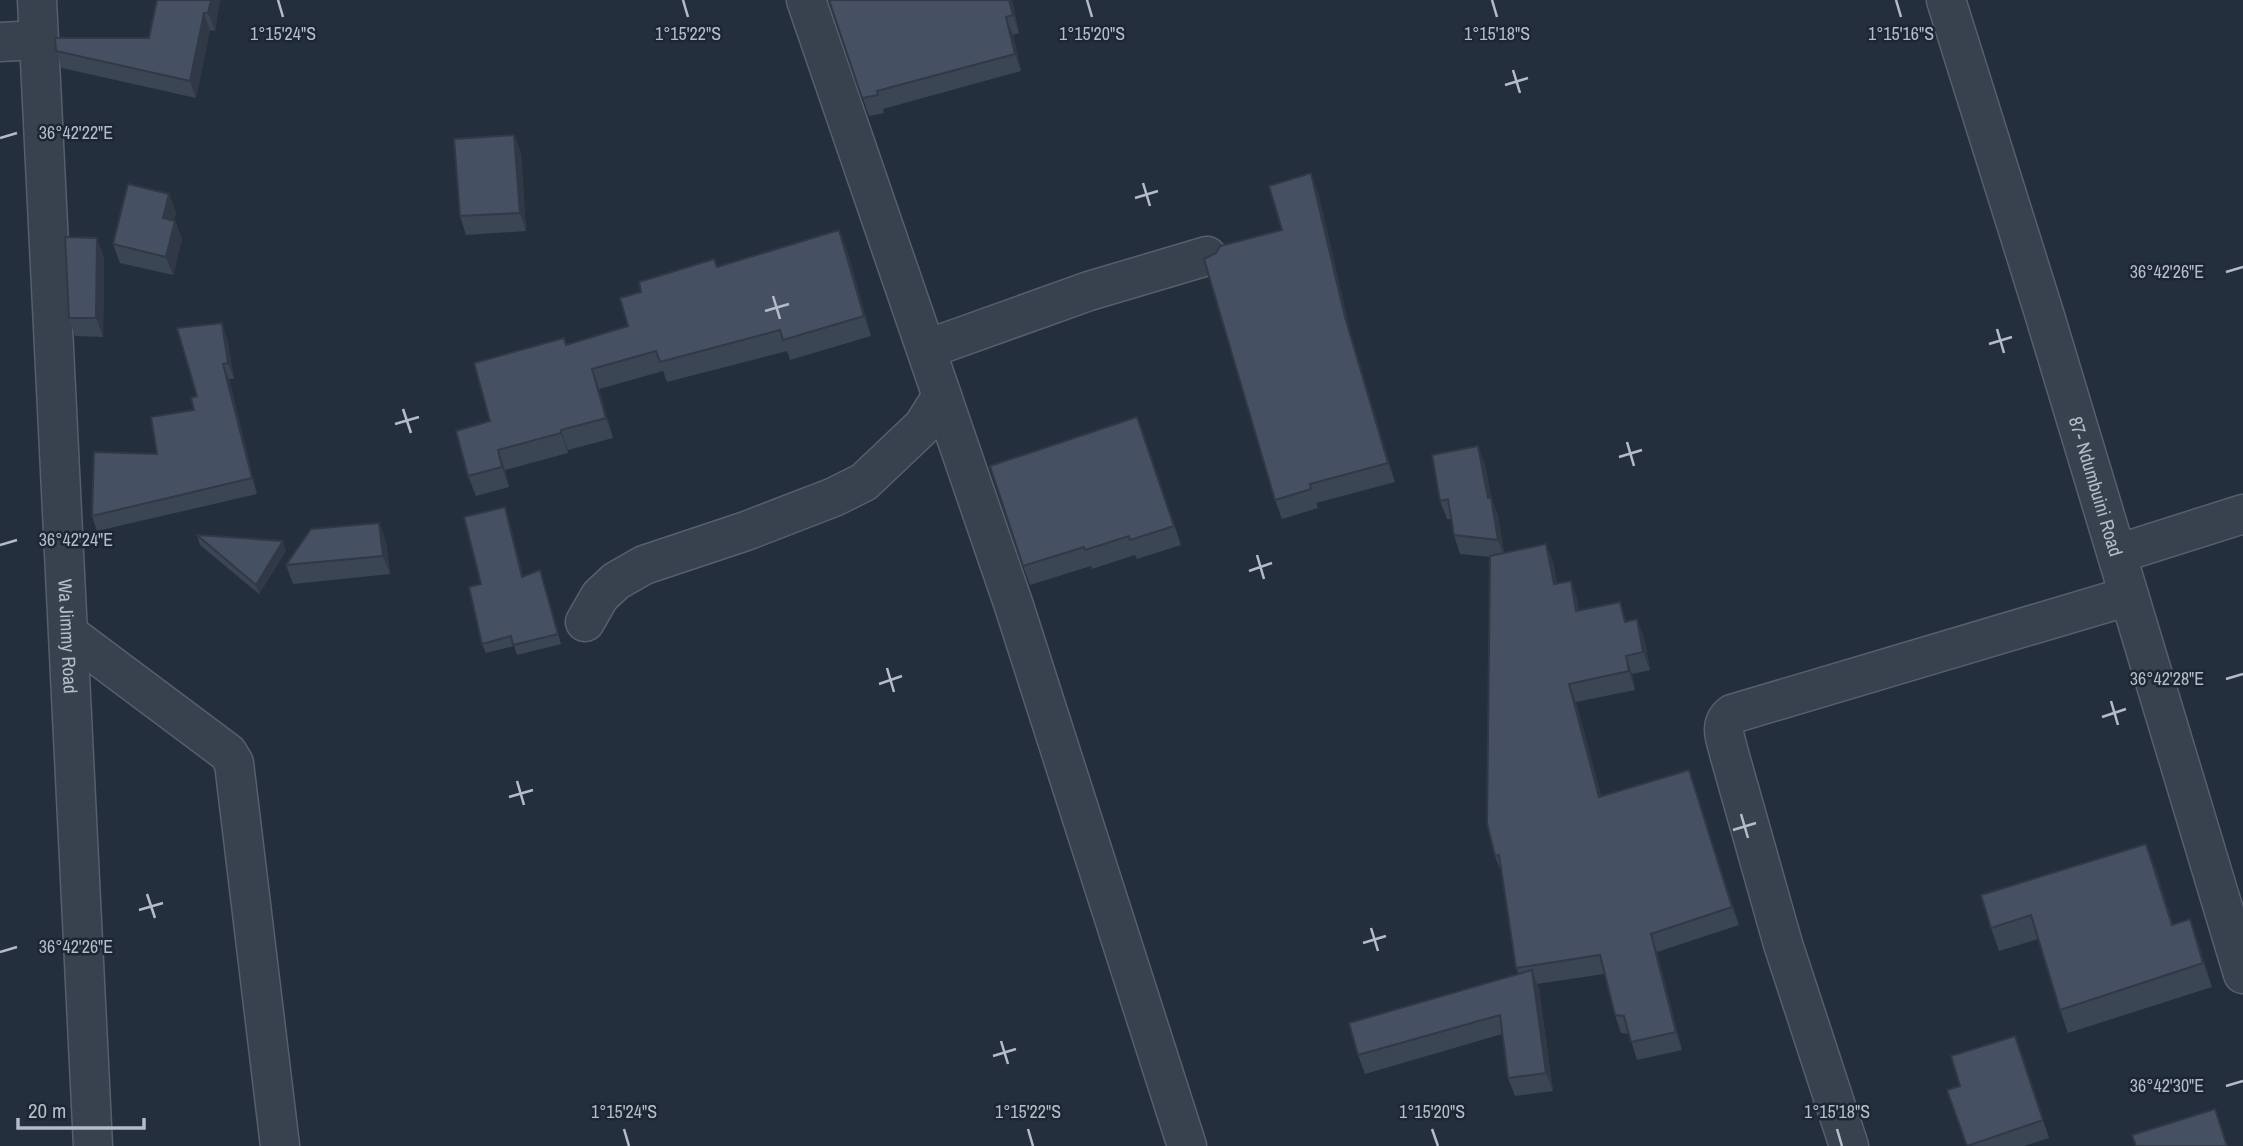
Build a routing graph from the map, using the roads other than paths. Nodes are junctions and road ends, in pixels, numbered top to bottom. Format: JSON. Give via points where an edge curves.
{"nodes":[{"id":1,"x":37,"y":0,"type":"edge"},
{"id":2,"x":806,"y":0,"type":"edge"},
{"id":3,"x":1947,"y":0,"type":"edge"},
{"id":4,"x":38,"y":40,"type":"junction"},
{"id":5,"x":0,"y":42,"type":"edge"},
{"id":6,"x":1208,"y":256,"type":"edge"},
{"id":7,"x":927,"y":349,"type":"junction"},
{"id":8,"x":942,"y":396,"type":"junction"},
{"id":9,"x":2243,"y":514,"type":"edge"},
{"id":10,"x":2117,"y":554,"type":"junction"},
{"id":11,"x":2129,"y":596,"type":"junction"},
{"id":12,"x":585,"y":622,"type":"dead end"},
{"id":13,"x":69,"y":634,"type":"junction"},
{"id":14,"x":2243,"y":974,"type":"edge"},
{"id":15,"x":93,"y":1146,"type":"edge"},
{"id":16,"x":280,"y":1146,"type":"edge"},
{"id":17,"x":1187,"y":1146,"type":"edge"},
{"id":18,"x":1849,"y":1146,"type":"edge"}],
"edges":[{"from":1,"to":4,"type":"street","name":"Wa Jimmy Road"},
{"from":2,"to":7,"type":"street"},
{"from":3,"to":10,"type":"street","name":"87- Ndumbuini Road"},
{"from":4,"to":5,"type":"street"},
{"from":4,"to":13,"type":"street","name":"Wa Jimmy Road"},
{"from":6,"to":7,"type":"street","via":[[1089,291]]},
{"from":7,"to":8,"type":"street"},
{"from":8,"to":12,"type":"street","via":[[923,426],[864,482],[771,521],[644,565],[600,596]]},
{"from":8,"to":17,"type":"street"},
{"from":9,"to":10,"type":"street"},
{"from":10,"to":11,"type":"street","name":"87- Ndumbuini Road"},
{"from":11,"to":14,"type":"street","name":"87- Ndumbuini Road"},
{"from":11,"to":18,"type":"street","via":[[1725,719],[1729,753],[1783,944]]},
{"from":13,"to":15,"type":"street","name":"Wa Jimmy Road"},
{"from":13,"to":16,"type":"street","via":[[228,753],[234,763]]}]}
